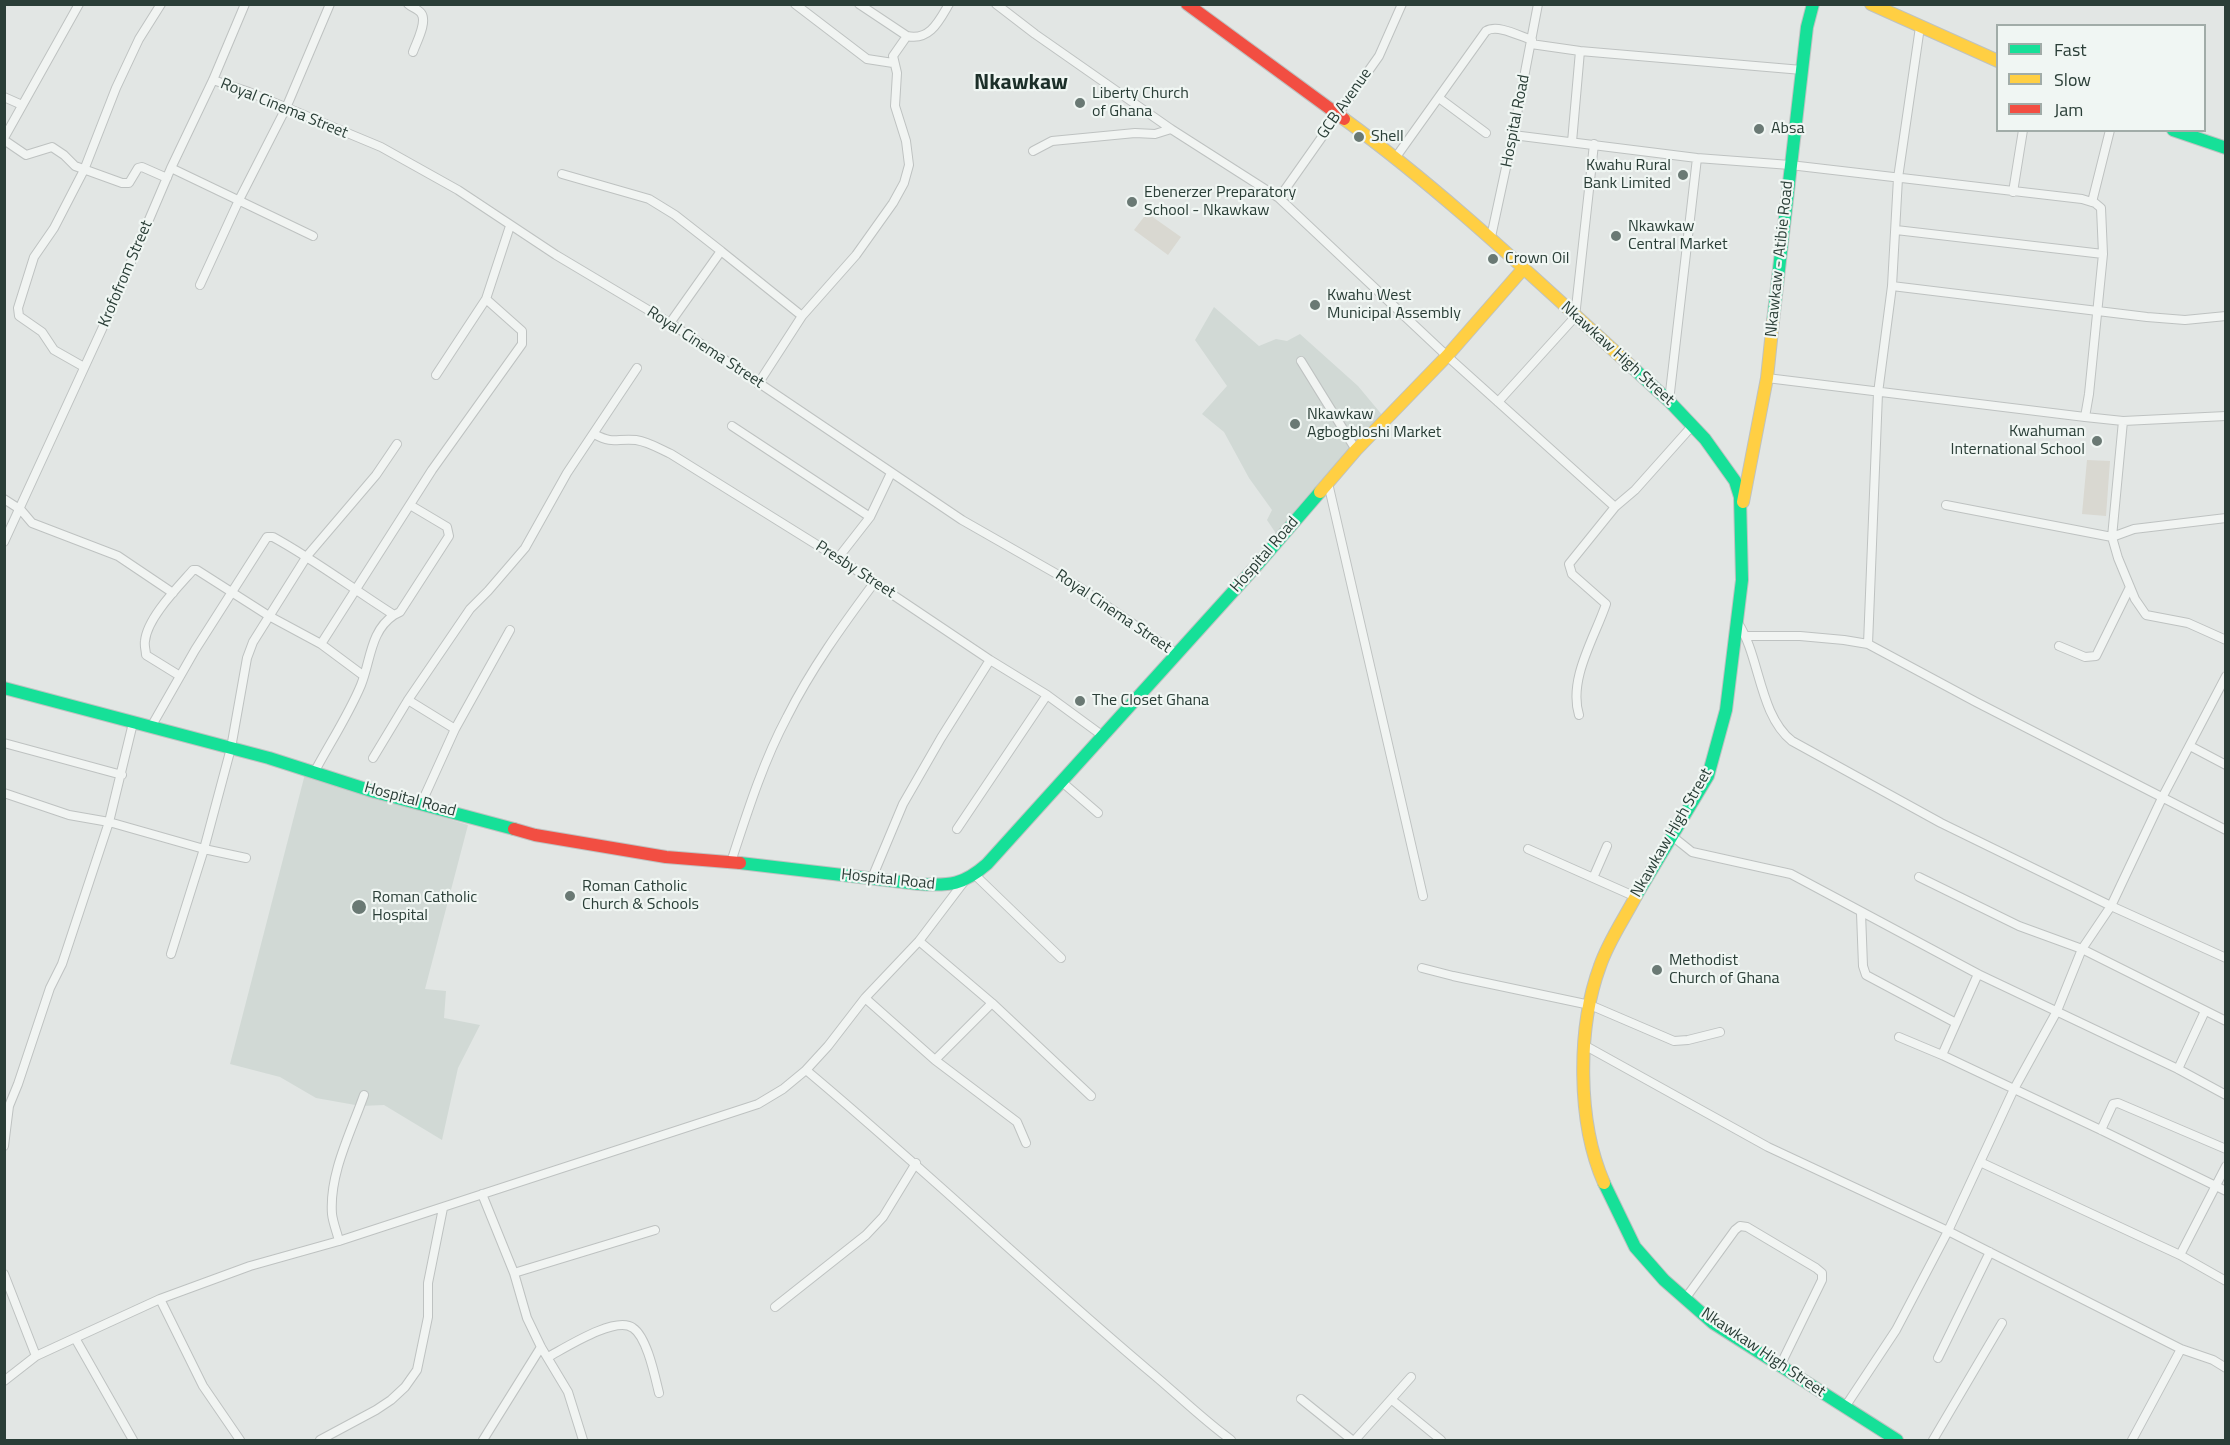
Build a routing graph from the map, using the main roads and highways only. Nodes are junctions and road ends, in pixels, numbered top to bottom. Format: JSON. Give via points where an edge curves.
{"nodes":[{"id":1,"x":1187,"y":4,"type":"edge"},
{"id":2,"x":1813,"y":4,"type":"edge"},
{"id":3,"x":1871,"y":4,"type":"edge"},
{"id":4,"x":1996,"y":60,"type":"edge"},
{"id":5,"x":2179,"y":132,"type":"edge"},
{"id":6,"x":2226,"y":148,"type":"edge"},
{"id":7,"x":1523,"y":269,"type":"junction"},
{"id":8,"x":1741,"y":513,"type":"junction"},
{"id":9,"x":4,"y":688,"type":"edge"},
{"id":10,"x":1897,"y":1440,"type":"edge"}],
"edges":[{"from":1,"to":7,"type":"main road","name":"Nkawkaw High Street","via":[[1396,157]]},
{"from":2,"to":8,"type":"main road","name":"Nkawkaw - Atibie Road","via":[[1790,165],[1767,378]]},
{"from":3,"to":4,"type":"main road"},
{"from":5,"to":6,"type":"main road"},
{"from":7,"to":8,"type":"main road","name":"Nkawkaw High Street","via":[[1670,401],[1705,438],[1735,481]]},
{"from":7,"to":9,"type":"main road","name":"Hospital Road","via":[[1447,356],[1356,450],[1062,782],[963,883],[947,886],[666,857],[535,835]]},
{"from":8,"to":10,"type":"main road","name":"Nkawkaw High Street","via":[[1742,580],[1726,710],[1708,776],[1600,965],[1584,1045],[1586,1117],[1601,1175],[1635,1247],[1664,1280],[1713,1323]]}]}
